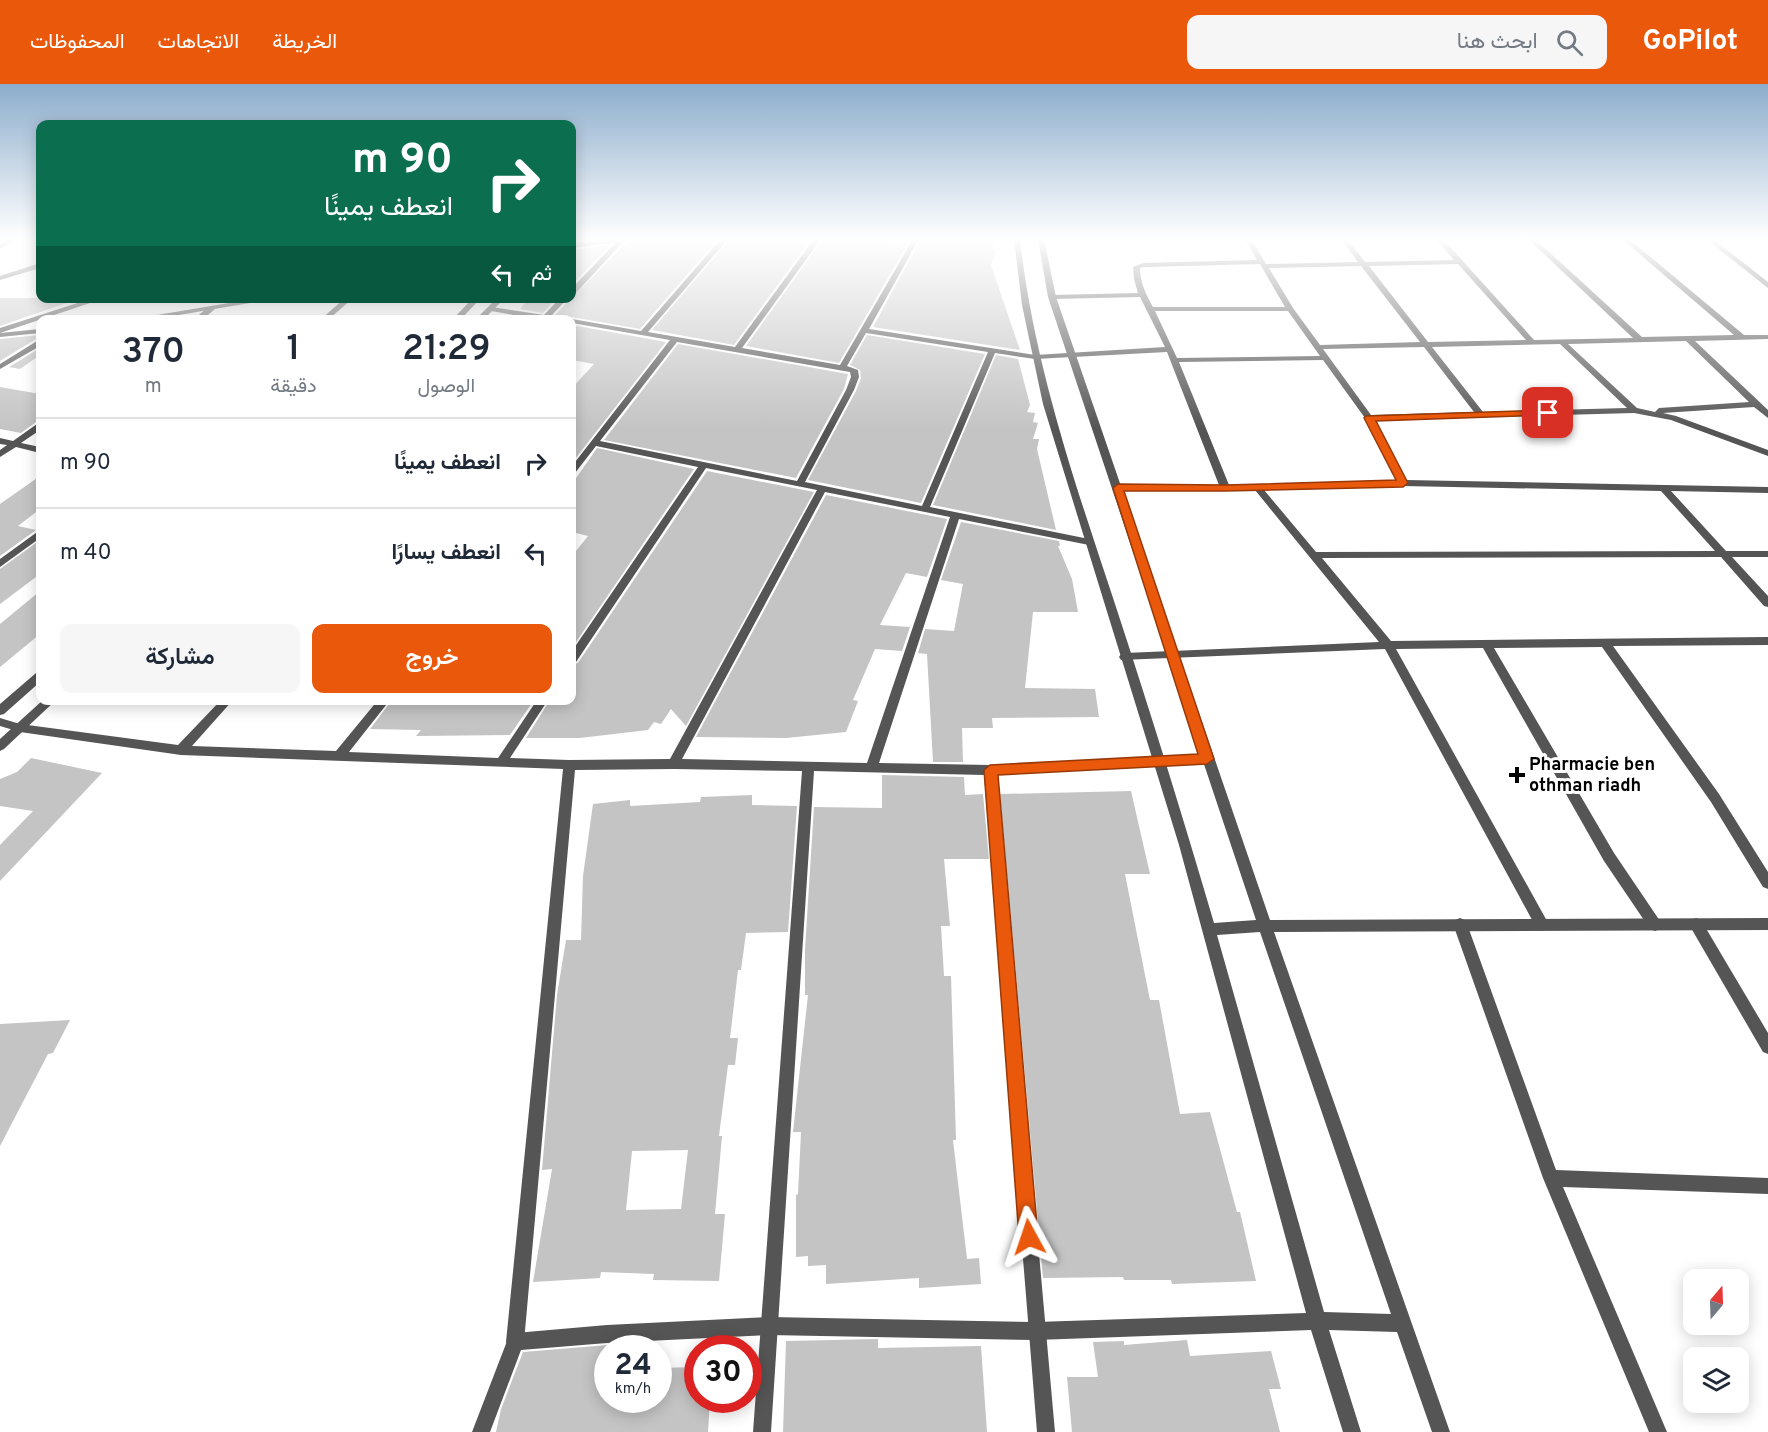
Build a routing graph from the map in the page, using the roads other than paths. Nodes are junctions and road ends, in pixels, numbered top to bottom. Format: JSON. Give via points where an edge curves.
{"nodes":[{"id":1,"x":670,"y":302,"type":"edge"},
{"id":2,"x":772,"y":302,"type":"edge"},
{"id":3,"x":879,"y":302,"type":"edge"},
{"id":4,"x":1025,"y":302,"type":"edge"},
{"id":5,"x":1054,"y":302,"type":"edge"},
{"id":6,"x":1146,"y":302,"type":"edge"},
{"id":7,"x":1286,"y":302,"type":"edge"},
{"id":8,"x":1392,"y":302,"type":"edge"},
{"id":9,"x":1495,"y":302,"type":"edge"},
{"id":10,"x":1599,"y":302,"type":"edge"},
{"id":11,"x":1699,"y":302,"type":"edge"},
{"id":12,"x":87,"y":303,"type":"edge"},
{"id":13,"x":247,"y":303,"type":"edge"},
{"id":14,"x":344,"y":303,"type":"edge"},
{"id":15,"x":473,"y":303,"type":"edge"},
{"id":16,"x":497,"y":303,"type":"edge"},
{"id":17,"x":560,"y":303,"type":"edge"},
{"id":18,"x":211,"y":309,"type":"junction"},
{"id":19,"x":491,"y":309,"type":"junction"},
{"id":20,"x":1150,"y":309,"type":"junction"},
{"id":21,"x":1290,"y":309,"type":"junction"},
{"id":22,"x":52,"y":315,"type":"edge"},
{"id":23,"x":167,"y":315,"type":"edge"},
{"id":24,"x":203,"y":315,"type":"edge"},
{"id":25,"x":329,"y":315,"type":"edge"},
{"id":26,"x":460,"y":315,"type":"edge"},
{"id":27,"x":484,"y":315,"type":"edge"},
{"id":28,"x":532,"y":315,"type":"edge"},
{"id":29,"x":548,"y":315,"type":"edge"},
{"id":30,"x":36,"y":321,"type":"edge"},
{"id":31,"x":576,"y":322,"type":"edge"},
{"id":32,"x":582,"y":323,"type":"junction"},
{"id":33,"x":36,"y":330,"type":"edge"},
{"id":34,"x":576,"y":330,"type":"edge"},
{"id":35,"x":863,"y":330,"type":"junction"},
{"id":36,"x":0,"y":333,"type":"edge"},
{"id":37,"x":643,"y":333,"type":"junction"},
{"id":38,"x":1741,"y":337,"type":"junction"},
{"id":39,"x":1768,"y":337,"type":"edge"},
{"id":40,"x":675,"y":339,"type":"junction"},
{"id":41,"x":1639,"y":339,"type":"junction"},
{"id":42,"x":1688,"y":339,"type":"junction"},
{"id":43,"x":1532,"y":342,"type":"junction"},
{"id":44,"x":1562,"y":342,"type":"junction"},
{"id":45,"x":36,"y":346,"type":"edge"},
{"id":46,"x":1426,"y":346,"type":"junction"},
{"id":47,"x":1317,"y":347,"type":"junction"},
{"id":48,"x":738,"y":348,"type":"junction"},
{"id":49,"x":1170,"y":349,"type":"junction"},
{"id":50,"x":992,"y":351,"type":"junction"},
{"id":51,"x":1071,"y":355,"type":"junction"},
{"id":52,"x":1035,"y":357,"type":"junction"},
{"id":53,"x":1324,"y":358,"type":"junction"},
{"id":54,"x":1176,"y":360,"type":"junction"},
{"id":55,"x":843,"y":367,"type":"junction"},
{"id":56,"x":0,"y":368,"type":"edge"},
{"id":57,"x":1757,"y":404,"type":"junction"},
{"id":58,"x":1634,"y":410,"type":"junction"},
{"id":59,"x":1648,"y":411,"type":"junction"},
{"id":60,"x":1481,"y":415,"type":"junction"},
{"id":61,"x":1768,"y":415,"type":"edge"},
{"id":62,"x":1369,"y":418,"type":"junction"},
{"id":63,"x":36,"y":429,"type":"edge"},
{"id":64,"x":0,"y":441,"type":"edge"},
{"id":65,"x":594,"y":443,"type":"junction"},
{"id":66,"x":15,"y":444,"type":"junction"},
{"id":67,"x":36,"y":449,"type":"edge"},
{"id":68,"x":1768,"y":453,"type":"edge"},
{"id":69,"x":0,"y":454,"type":"edge"},
{"id":70,"x":704,"y":465,"type":"junction"},
{"id":71,"x":576,"y":466,"type":"edge"},
{"id":72,"x":1403,"y":483,"type":"junction"},
{"id":73,"x":800,"y":484,"type":"junction"},
{"id":74,"x":1257,"y":487,"type":"junction"},
{"id":75,"x":1118,"y":488,"type":"junction"},
{"id":76,"x":1225,"y":488,"type":"junction"},
{"id":77,"x":822,"y":489,"type":"junction"},
{"id":78,"x":1665,"y":490,"type":"junction"},
{"id":79,"x":1768,"y":490,"type":"edge"},
{"id":80,"x":925,"y":509,"type":"junction"},
{"id":81,"x":955,"y":516,"type":"junction"},
{"id":82,"x":36,"y":535,"type":"edge"},
{"id":83,"x":1089,"y":542,"type":"junction"},
{"id":84,"x":1724,"y":553,"type":"junction"},
{"id":85,"x":1768,"y":554,"type":"edge"},
{"id":86,"x":1312,"y":555,"type":"junction"},
{"id":87,"x":0,"y":564,"type":"edge"},
{"id":88,"x":1768,"y":603,"type":"edge"},
{"id":89,"x":1764,"y":641,"type":"edge"},
{"id":90,"x":1486,"y":643,"type":"junction"},
{"id":91,"x":1605,"y":643,"type":"junction"},
{"id":92,"x":1388,"y":645,"type":"junction"},
{"id":93,"x":1768,"y":651,"type":"edge"},
{"id":94,"x":576,"y":652,"type":"edge"},
{"id":95,"x":1173,"y":654,"type":"junction"},
{"id":96,"x":1125,"y":657,"type":"junction"},
{"id":97,"x":36,"y":680,"type":"edge"},
{"id":98,"x":45,"y":705,"type":"edge"},
{"id":99,"x":223,"y":705,"type":"edge"},
{"id":100,"x":381,"y":705,"type":"edge"},
{"id":101,"x":540,"y":705,"type":"edge"},
{"id":102,"x":0,"y":711,"type":"edge"},
{"id":103,"x":0,"y":722,"type":"edge"},
{"id":104,"x":20,"y":728,"type":"junction"},
{"id":105,"x":0,"y":746,"type":"edge"},
{"id":106,"x":181,"y":750,"type":"junction"},
{"id":107,"x":340,"y":755,"type":"junction"},
{"id":108,"x":1207,"y":759,"type":"junction"},
{"id":109,"x":1160,"y":761,"type":"junction"},
{"id":110,"x":501,"y":762,"type":"junction"},
{"id":111,"x":674,"y":764,"type":"junction"},
{"id":112,"x":569,"y":765,"type":"junction"},
{"id":113,"x":808,"y":767,"type":"junction"},
{"id":114,"x":872,"y":767,"type":"junction"},
{"id":115,"x":990,"y":770,"type":"junction"},
{"id":116,"x":1768,"y":883,"type":"edge"},
{"id":117,"x":1460,"y":924,"type":"junction"},
{"id":118,"x":1696,"y":924,"type":"junction"},
{"id":119,"x":1768,"y":924,"type":"edge"},
{"id":120,"x":1542,"y":925,"type":"junction"},
{"id":121,"x":1655,"y":925,"type":"junction"},
{"id":122,"x":1266,"y":926,"type":"junction"},
{"id":123,"x":1207,"y":929,"type":"junction"},
{"id":124,"x":1768,"y":1047,"type":"edge"},
{"id":125,"x":1551,"y":1178,"type":"junction"},
{"id":126,"x":1768,"y":1186,"type":"edge"},
{"id":127,"x":1316,"y":1321,"type":"junction"},
{"id":128,"x":1402,"y":1323,"type":"junction"},
{"id":129,"x":769,"y":1326,"type":"junction"},
{"id":130,"x":1036,"y":1331,"type":"junction"},
{"id":131,"x":515,"y":1342,"type":"junction"},
{"id":132,"x":481,"y":1432,"type":"edge"},
{"id":133,"x":762,"y":1432,"type":"edge"},
{"id":134,"x":1046,"y":1432,"type":"edge"},
{"id":135,"x":1352,"y":1432,"type":"edge"},
{"id":136,"x":1441,"y":1432,"type":"edge"},
{"id":137,"x":1658,"y":1432,"type":"edge"}],
"edges":[{"from":1,"to":37,"type":"street"},
{"from":2,"to":48,"type":"street"},
{"from":3,"to":35,"type":"street"},
{"from":4,"to":52,"type":"street"},
{"from":5,"to":51,"type":"street"},
{"from":6,"to":20,"type":"street"},
{"from":7,"to":21,"type":"street"},
{"from":8,"to":46,"type":"street"},
{"from":9,"to":43,"type":"street"},
{"from":10,"to":41,"type":"street"},
{"from":11,"to":38,"type":"street"},
{"from":12,"to":22,"type":"street"},
{"from":13,"to":18,"type":"street"},
{"from":14,"to":25,"type":"street"},
{"from":15,"to":26,"type":"street"},
{"from":16,"to":19,"type":"street"},
{"from":17,"to":29,"type":"street"},
{"from":18,"to":23,"type":"street"},
{"from":18,"to":24,"type":"street"},
{"from":19,"to":27,"type":"street"},
{"from":19,"to":28,"type":"street"},
{"from":20,"to":21,"type":"street"},
{"from":20,"to":49,"type":"street"},
{"from":21,"to":47,"type":"street"},
{"from":30,"to":36,"type":"street"},
{"from":31,"to":32,"type":"street"},
{"from":32,"to":34,"type":"street"},
{"from":32,"to":37,"type":"street"},
{"from":33,"to":36,"type":"street"},
{"from":35,"to":50,"type":"street"},
{"from":35,"to":55,"type":"street"},
{"from":37,"to":40,"type":"street"},
{"from":38,"to":39,"type":"street"},
{"from":38,"to":42,"type":"street"},
{"from":40,"to":48,"type":"street"},
{"from":40,"to":65,"type":"street"},
{"from":41,"to":42,"type":"street"},
{"from":41,"to":44,"type":"street"},
{"from":42,"to":57,"type":"street"},
{"from":43,"to":44,"type":"street"},
{"from":43,"to":46,"type":"street"},
{"from":44,"to":58,"type":"street"},
{"from":45,"to":56,"type":"street"},
{"from":46,"to":47,"type":"street"},
{"from":46,"to":60,"type":"street"},
{"from":47,"to":53,"type":"street"},
{"from":48,"to":55,"type":"street"},
{"from":49,"to":51,"type":"street"},
{"from":49,"to":54,"type":"street"},
{"from":50,"to":52,"type":"street"},
{"from":50,"to":80,"type":"street"},
{"from":51,"to":52,"type":"street"},
{"from":51,"to":75,"type":"street"},
{"from":52,"to":83,"type":"street"},
{"from":53,"to":54,"type":"street"},
{"from":53,"to":62,"type":"street"},
{"from":54,"to":76,"type":"street"},
{"from":55,"to":73,"type":"street","via":[[854,371],[855,377]]},
{"from":57,"to":59,"type":"street"},
{"from":57,"to":61,"type":"street"},
{"from":58,"to":59,"type":"street"},
{"from":58,"to":60,"type":"street"},
{"from":59,"to":68,"type":"street"},
{"from":60,"to":62,"type":"street"},
{"from":62,"to":72,"type":"street"},
{"from":63,"to":66,"type":"street"},
{"from":64,"to":66,"type":"street"},
{"from":65,"to":70,"type":"street"},
{"from":65,"to":71,"type":"street"},
{"from":66,"to":67,"type":"street"},
{"from":66,"to":69,"type":"street"},
{"from":70,"to":73,"type":"street"},
{"from":70,"to":94,"type":"street"},
{"from":72,"to":74,"type":"street"},
{"from":72,"to":78,"type":"street"},
{"from":73,"to":77,"type":"street"},
{"from":74,"to":76,"type":"street"},
{"from":74,"to":86,"type":"street"},
{"from":75,"to":76,"type":"street"},
{"from":75,"to":95,"type":"street"},
{"from":77,"to":80,"type":"street"},
{"from":77,"to":111,"type":"street"},
{"from":78,"to":79,"type":"street"},
{"from":78,"to":84,"type":"street"},
{"from":80,"to":81,"type":"street"},
{"from":81,"to":83,"type":"street"},
{"from":81,"to":114,"type":"street"},
{"from":82,"to":87,"type":"street"},
{"from":83,"to":96,"type":"street"},
{"from":84,"to":85,"type":"street"},
{"from":84,"to":86,"type":"street"},
{"from":84,"to":88,"type":"street"},
{"from":86,"to":92,"type":"street"},
{"from":89,"to":91,"type":"street"},
{"from":89,"to":93,"type":"street"},
{"from":90,"to":91,"type":"street"},
{"from":90,"to":92,"type":"street"},
{"from":90,"to":121,"type":"street","via":[[1609,857]]},
{"from":91,"to":116,"type":"street","via":[[1715,798]]},
{"from":92,"to":95,"type":"street"},
{"from":92,"to":120,"type":"street"},
{"from":95,"to":96,"type":"street"},
{"from":95,"to":108,"type":"street"},
{"from":96,"to":109,"type":"street"},
{"from":97,"to":102,"type":"street"},
{"from":98,"to":104,"type":"street"},
{"from":99,"to":106,"type":"street"},
{"from":100,"to":107,"type":"street"},
{"from":101,"to":110,"type":"street"},
{"from":103,"to":104,"type":"street"},
{"from":104,"to":105,"type":"street"},
{"from":104,"to":106,"type":"street"},
{"from":106,"to":107,"type":"street"},
{"from":107,"to":110,"type":"street"},
{"from":108,"to":109,"type":"street"},
{"from":108,"to":122,"type":"street"},
{"from":109,"to":115,"type":"street"},
{"from":109,"to":123,"type":"street"},
{"from":110,"to":112,"type":"street"},
{"from":111,"to":112,"type":"street"},
{"from":111,"to":113,"type":"street"},
{"from":112,"to":131,"type":"street"},
{"from":113,"to":114,"type":"street"},
{"from":113,"to":129,"type":"street"},
{"from":114,"to":115,"type":"street"},
{"from":115,"to":130,"type":"street"},
{"from":117,"to":120,"type":"street"},
{"from":117,"to":122,"type":"street"},
{"from":117,"to":125,"type":"street"},
{"from":118,"to":119,"type":"street"},
{"from":118,"to":121,"type":"street"},
{"from":118,"to":124,"type":"street"},
{"from":120,"to":121,"type":"street"},
{"from":122,"to":123,"type":"street"},
{"from":122,"to":128,"type":"street"},
{"from":123,"to":127,"type":"street"},
{"from":125,"to":126,"type":"street"},
{"from":125,"to":137,"type":"street"},
{"from":127,"to":128,"type":"street"},
{"from":127,"to":130,"type":"street"},
{"from":127,"to":135,"type":"street"},
{"from":128,"to":136,"type":"street"},
{"from":129,"to":130,"type":"street"},
{"from":129,"to":131,"type":"street"},
{"from":129,"to":133,"type":"street"},
{"from":130,"to":134,"type":"street"},
{"from":131,"to":132,"type":"street"}]}
